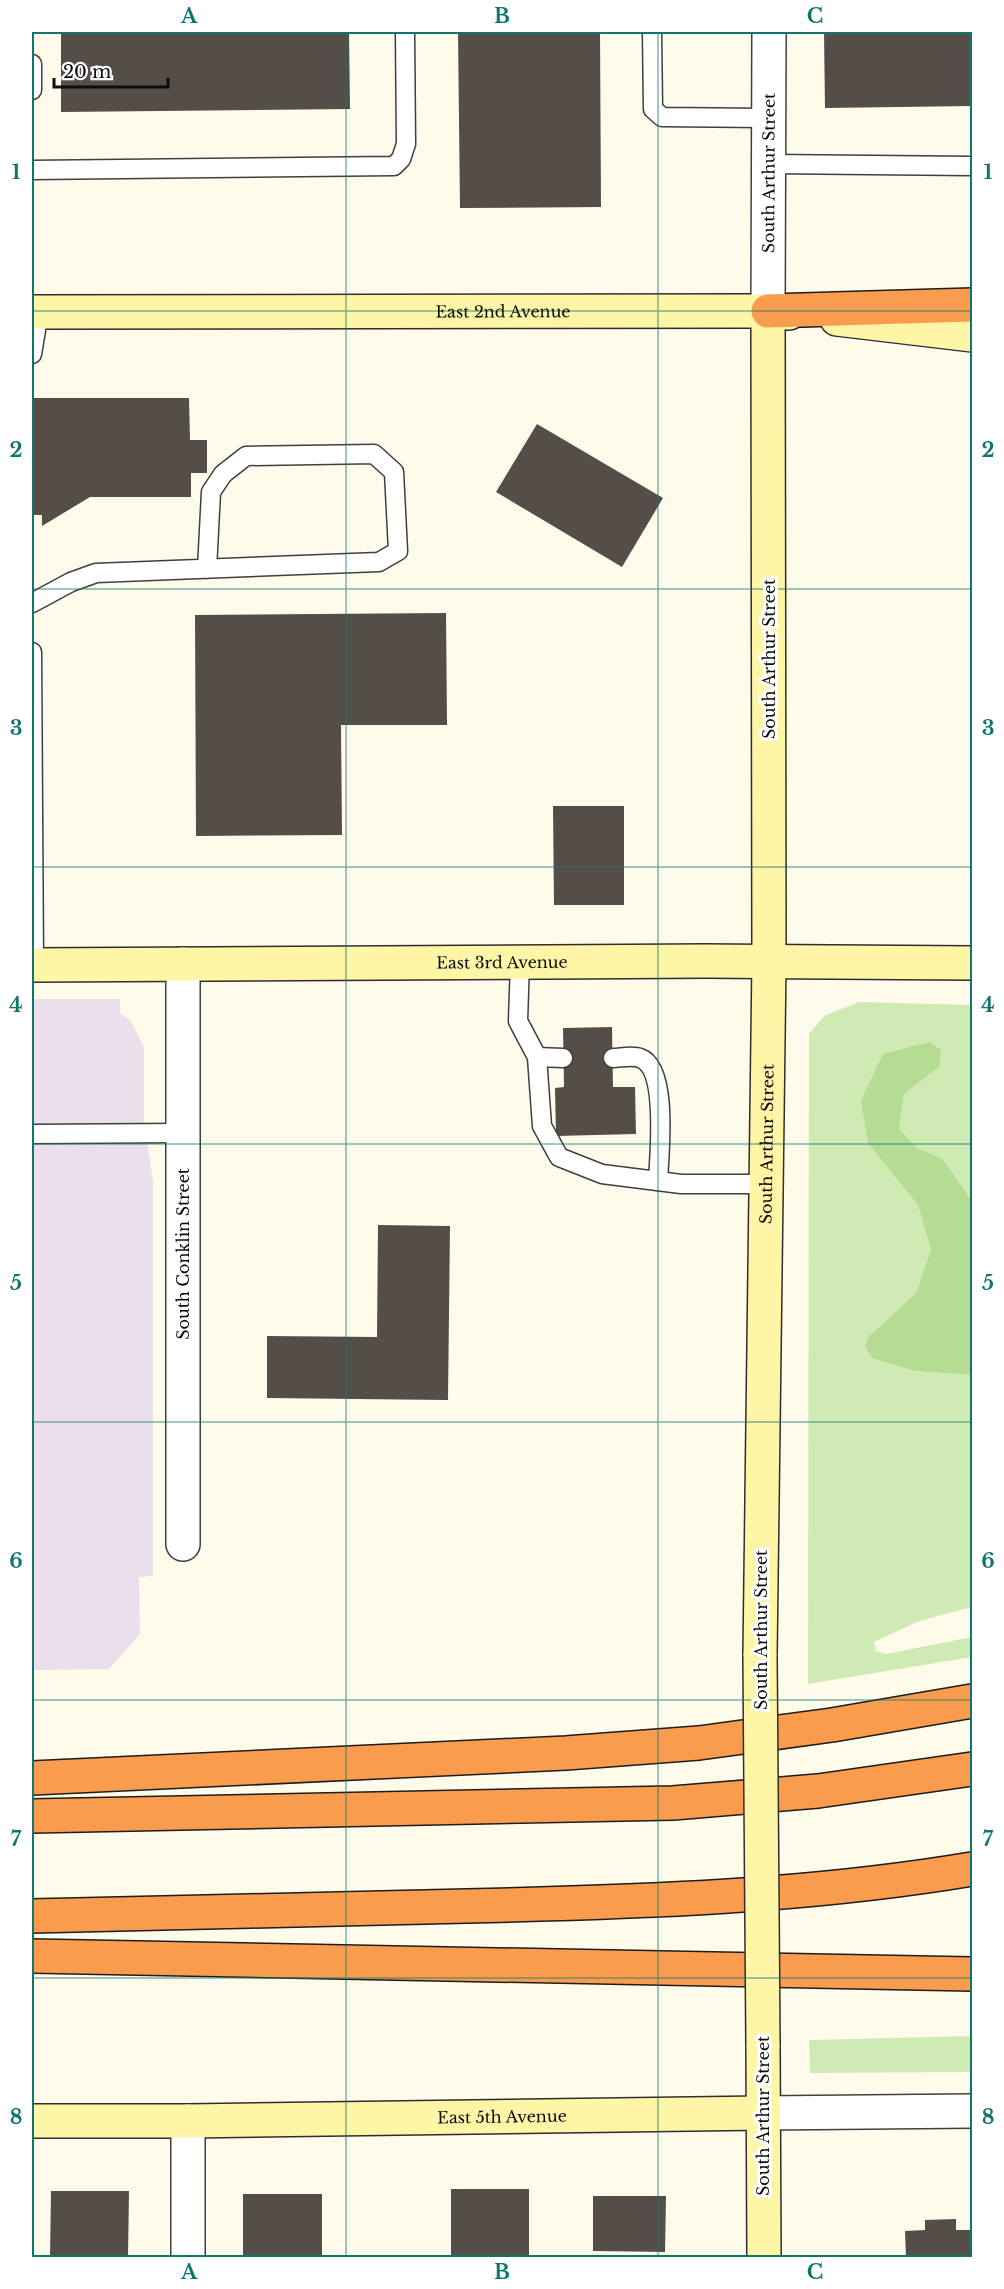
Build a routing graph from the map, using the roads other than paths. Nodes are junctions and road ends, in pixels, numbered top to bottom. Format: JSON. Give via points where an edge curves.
{"nodes":[{"id":1,"x":405,"y":32,"type":"edge"},
{"id":2,"x":652,"y":32,"type":"edge"},
{"id":3,"x":769,"y":32,"type":"edge"},
{"id":4,"x":32,"y":64,"type":"edge"},
{"id":5,"x":32,"y":90,"type":"edge"},
{"id":6,"x":769,"y":118,"type":"junction"},
{"id":7,"x":769,"y":164,"type":"junction"},
{"id":8,"x":972,"y":166,"type":"edge"},
{"id":9,"x":32,"y":170,"type":"edge"},
{"id":10,"x":972,"y":305,"type":"edge"},
{"id":11,"x":768,"y":311,"type":"junction"},
{"id":12,"x":35,"y":312,"type":"edge"},
{"id":13,"x":972,"y":335,"type":"edge"},
{"id":14,"x":32,"y":354,"type":"edge"},
{"id":15,"x":207,"y":568,"type":"junction"},
{"id":16,"x":32,"y":603,"type":"edge"},
{"id":17,"x":32,"y":652,"type":"edge"},
{"id":18,"x":769,"y":961,"type":"junction"},
{"id":19,"x":520,"y":962,"type":"junction"},
{"id":20,"x":972,"y":963,"type":"edge"},
{"id":21,"x":183,"y":964,"type":"junction"},
{"id":22,"x":33,"y":965,"type":"edge"},
{"id":23,"x":537,"y":1057,"type":"junction"},
{"id":24,"x":563,"y":1058,"type":"dead end"},
{"id":25,"x":613,"y":1058,"type":"dead end"},
{"id":26,"x":183,"y":1133,"type":"junction"},
{"id":27,"x":32,"y":1134,"type":"edge"},
{"id":28,"x":658,"y":1181,"type":"junction"},
{"id":29,"x":766,"y":1185,"type":"junction"},
{"id":30,"x":183,"y":1544,"type":"dead end"},
{"id":31,"x":972,"y":1701,"type":"edge"},
{"id":32,"x":972,"y":1769,"type":"edge"},
{"id":33,"x":32,"y":1778,"type":"edge"},
{"id":34,"x":32,"y":1816,"type":"edge"},
{"id":35,"x":972,"y":1869,"type":"edge"},
{"id":36,"x":32,"y":1916,"type":"edge"},
{"id":37,"x":32,"y":1956,"type":"edge"},
{"id":38,"x":972,"y":1974,"type":"edge"},
{"id":39,"x":972,"y":2111,"type":"edge"},
{"id":40,"x":764,"y":2113,"type":"junction"},
{"id":41,"x":32,"y":2121,"type":"edge"},
{"id":42,"x":188,"y":2121,"type":"junction"},
{"id":43,"x":188,"y":2258,"type":"edge"},
{"id":44,"x":764,"y":2258,"type":"edge"}],
"edges":[{"from":1,"to":9,"type":"lane","via":[[406,144],[394,166]]},
{"from":2,"to":6,"type":"lane","via":[[653,109],[662,117]]},
{"from":3,"to":6,"type":"street","name":"South Arthur Street"},
{"from":4,"to":5,"type":"lane"},
{"from":6,"to":7,"type":"street","name":"South Arthur Street"},
{"from":7,"to":8,"type":"lane"},
{"from":7,"to":11,"type":"street","name":"South Arthur Street"},
{"from":10,"to":11,"type":"highway"},
{"from":11,"to":12,"type":"main road","name":"East 2nd Avenue"},
{"from":11,"to":13,"type":"main road","name":"East 2nd Avenue"},
{"from":11,"to":18,"type":"main road","name":"South Arthur Street"},
{"from":12,"to":14,"type":"lane"},
{"from":15,"to":15,"type":"lane","via":[[378,562],[398,551],[394,472],[374,454],[246,456],[223,474],[211,492]]},
{"from":15,"to":16,"type":"lane","via":[[96,573]]},
{"from":17,"to":22,"type":"lane"},
{"from":18,"to":19,"type":"main road","name":"East 3rd Avenue"},
{"from":18,"to":20,"type":"main road","name":"East 3rd Avenue"},
{"from":18,"to":29,"type":"main road","name":"South Arthur Street"},
{"from":19,"to":21,"type":"main road","name":"East 3rd Avenue"},
{"from":19,"to":23,"type":"lane","via":[[518,1021]]},
{"from":21,"to":22,"type":"main road","name":"East 3rd Avenue"},
{"from":21,"to":26,"type":"street","name":"South Conklin Street"},
{"from":23,"to":24,"type":"lane"},
{"from":23,"to":28,"type":"lane","via":[[542,1125],[559,1157],[602,1174]]},
{"from":25,"to":28,"type":"lane","via":[[640,1058],[653,1067],[660,1094]]},
{"from":26,"to":27,"type":"lane"},
{"from":26,"to":30,"type":"street","name":"South Conklin Street"},
{"from":28,"to":29,"type":"lane","via":[[681,1185]]},
{"from":29,"to":40,"type":"main road","name":"South Arthur Street","bridge":true,"via":[[760,1656]]},
{"from":31,"to":33,"type":"highway","via":[[699,1743],[566,1753]]},
{"from":32,"to":34,"type":"highway","via":[[818,1791],[673,1803]]},
{"from":35,"to":36,"type":"highway","via":[[798,1892],[652,1901]]},
{"from":37,"to":38,"type":"highway"},
{"from":39,"to":40,"type":"street","name":"East 5th Avenue"},
{"from":40,"to":42,"type":"main road","name":"East 5th Avenue"},
{"from":40,"to":44,"type":"main road","name":"South Arthur Street"},
{"from":41,"to":42,"type":"main road","name":"East 5th Avenue"},
{"from":42,"to":43,"type":"street"}]}
